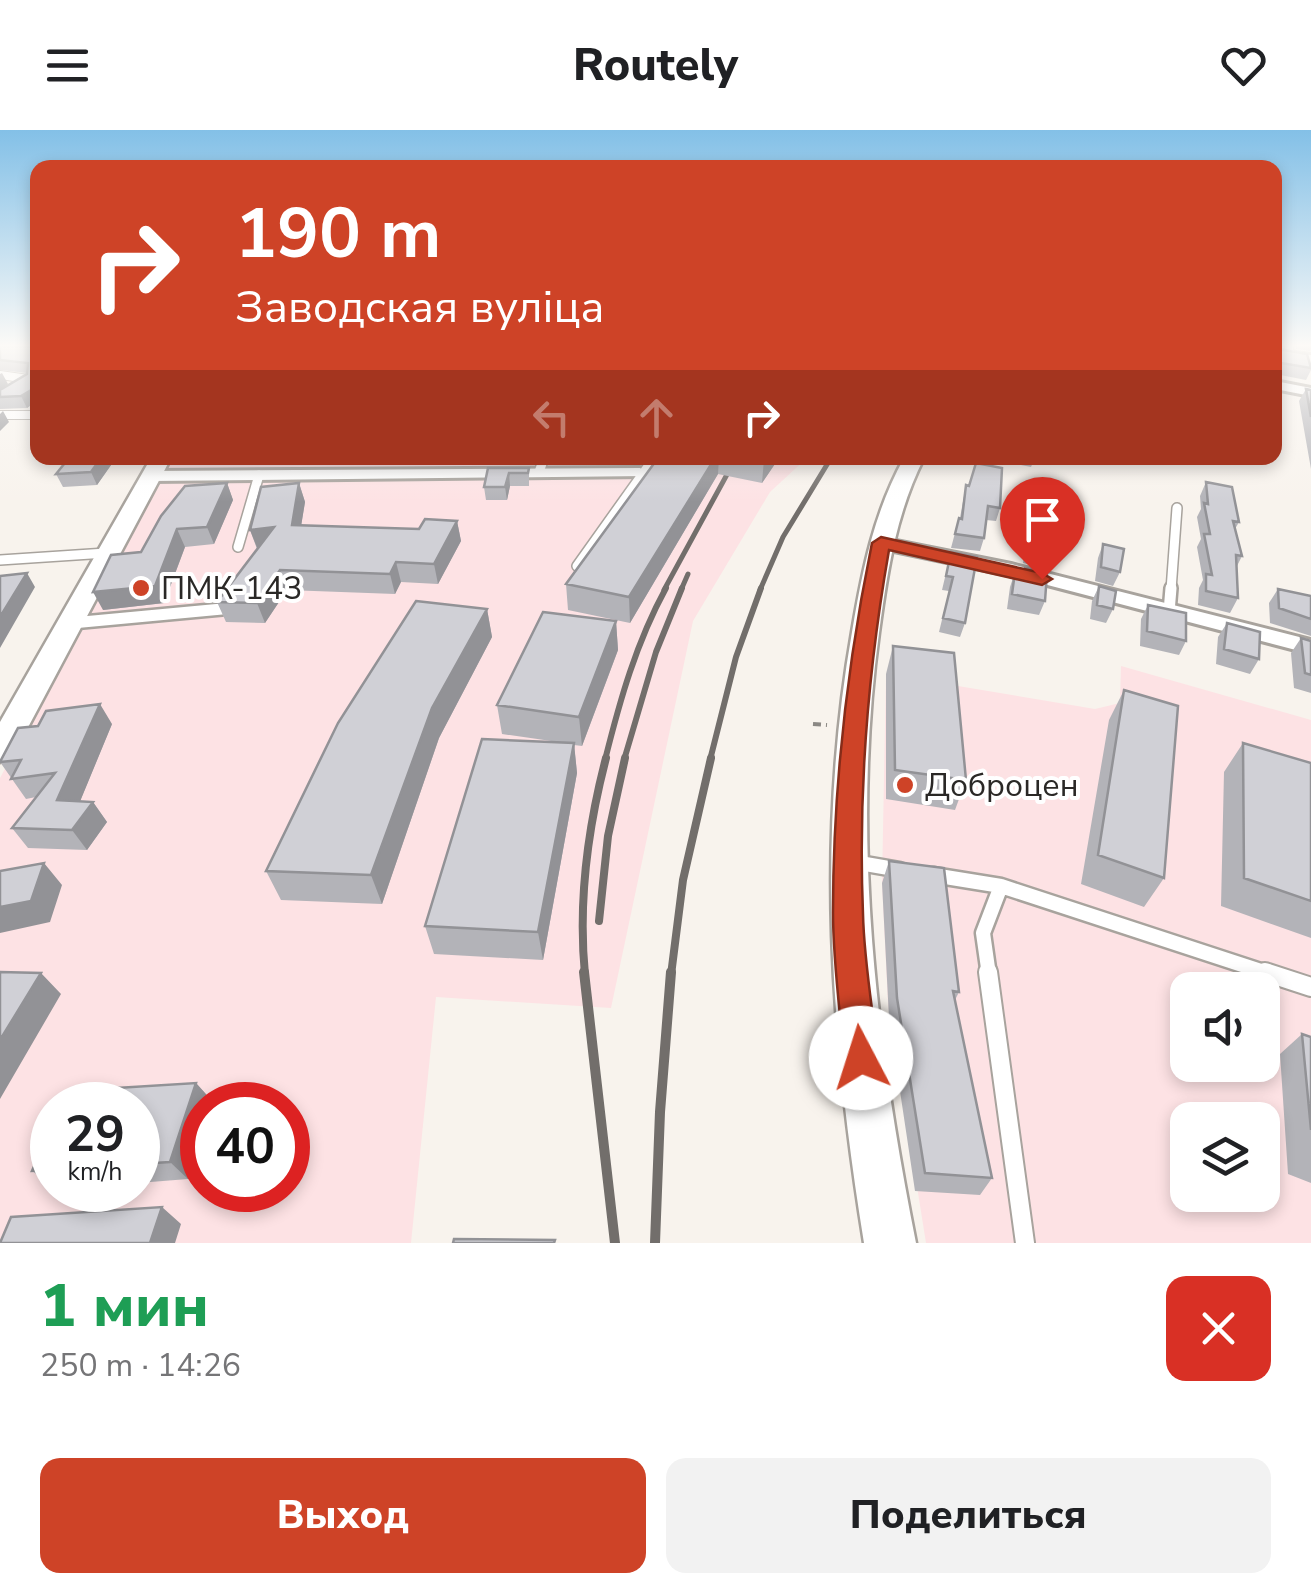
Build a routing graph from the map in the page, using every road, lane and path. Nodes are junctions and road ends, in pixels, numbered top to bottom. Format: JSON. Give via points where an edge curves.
{"nodes":[{"id":1,"x":0,"y":415,"type":"edge"},
{"id":2,"x":30,"y":415,"type":"edge"},
{"id":3,"x":542,"y":465,"type":"edge"},
{"id":4,"x":647,"y":465,"type":"edge"},
{"id":5,"x":911,"y":465,"type":"edge"},
{"id":6,"x":155,"y":467,"type":"edge"},
{"id":7,"x":640,"y":472,"type":"junction"},
{"id":8,"x":259,"y":475,"type":"junction"},
{"id":9,"x":1176,"y":508,"type":"dead end"},
{"id":10,"x":881,"y":543,"type":"junction"},
{"id":11,"x":238,"y":547,"type":"dead end"},
{"id":12,"x":106,"y":553,"type":"junction"},
{"id":13,"x":0,"y":560,"type":"edge"},
{"id":14,"x":577,"y":566,"type":"edge"},
{"id":15,"x":222,"y":610,"type":"edge"},
{"id":16,"x":1169,"y":612,"type":"junction"},
{"id":17,"x":68,"y":623,"type":"junction"},
{"id":18,"x":1311,"y":647,"type":"edge"},
{"id":19,"x":0,"y":750,"type":"edge"},
{"id":20,"x":850,"y":862,"type":"junction"},
{"id":21,"x":1001,"y":886,"type":"junction"},
{"id":22,"x":1311,"y":988,"type":"edge"},
{"id":23,"x":890,"y":1243,"type":"edge"},
{"id":24,"x":1025,"y":1243,"type":"edge"}],
"edges":[{"from":1,"to":2,"type":"lane"},
{"from":3,"to":7,"type":"street"},
{"from":3,"to":8,"type":"street"},
{"from":4,"to":7,"type":"lane"},
{"from":5,"to":10,"type":"street"},
{"from":6,"to":8,"type":"street"},
{"from":6,"to":12,"type":"street"},
{"from":7,"to":14,"type":"lane"},
{"from":8,"to":11,"type":"lane"},
{"from":9,"to":16,"type":"lane"},
{"from":10,"to":16,"type":"street"},
{"from":10,"to":20,"type":"street","via":[[853,729]]},
{"from":12,"to":13,"type":"lane"},
{"from":12,"to":17,"type":"street"},
{"from":15,"to":17,"type":"lane"},
{"from":16,"to":18,"type":"street"},
{"from":17,"to":19,"type":"street"},
{"from":20,"to":21,"type":"lane"},
{"from":20,"to":23,"type":"street","via":[[848,915],[868,1129]]},
{"from":21,"to":22,"type":"lane"},
{"from":21,"to":24,"type":"lane","via":[[983,933]]}]}
